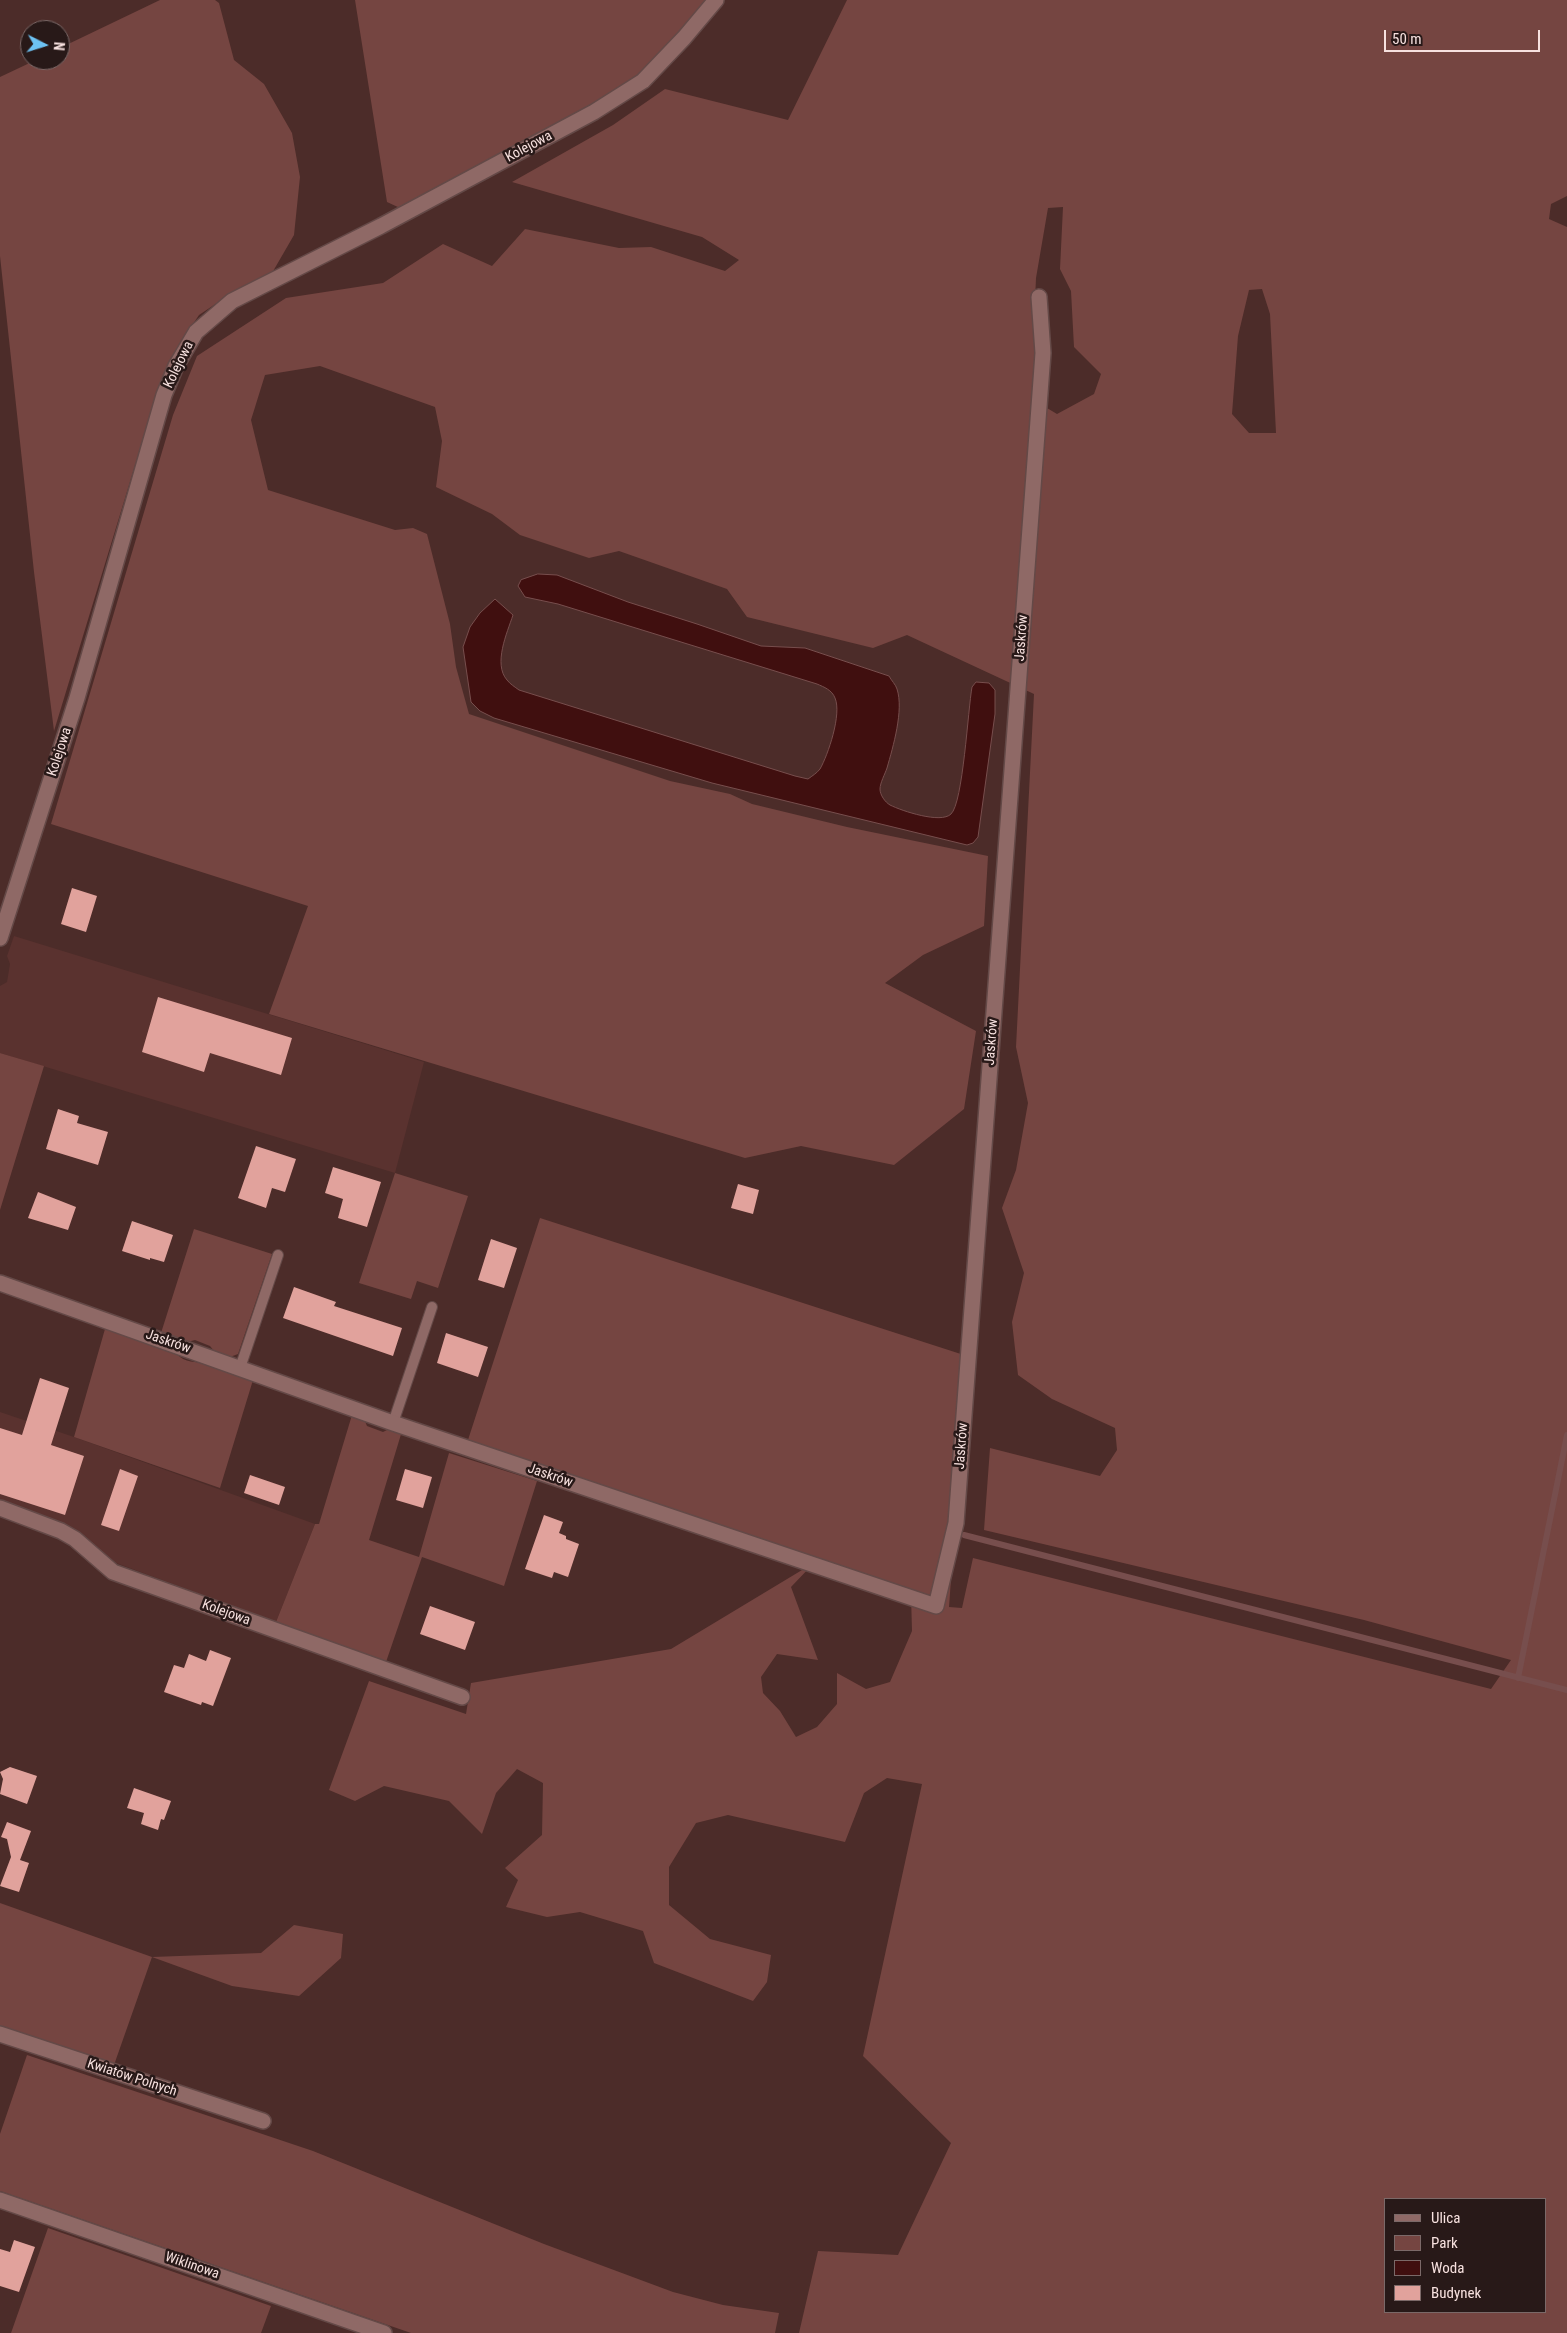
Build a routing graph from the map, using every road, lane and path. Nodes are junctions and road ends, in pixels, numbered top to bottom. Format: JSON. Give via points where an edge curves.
{"nodes":[{"id":1,"x":716,"y":0,"type":"edge"},
{"id":2,"x":1039,"y":296,"type":"dead end"},
{"id":3,"x":0,"y":938,"type":"edge"},
{"id":4,"x":278,"y":1255,"type":"dead end"},
{"id":5,"x":0,"y":1283,"type":"edge"},
{"id":6,"x":432,"y":1307,"type":"dead end"},
{"id":7,"x":240,"y":1368,"type":"junction"},
{"id":8,"x":393,"y":1423,"type":"junction"},
{"id":9,"x":0,"y":1508,"type":"edge"},
{"id":10,"x":462,"y":1697,"type":"dead end"},
{"id":11,"x":0,"y":2034,"type":"edge"},
{"id":12,"x":263,"y":2121,"type":"dead end"},
{"id":13,"x":0,"y":2200,"type":"edge"},
{"id":14,"x":384,"y":2333,"type":"edge"}],
"edges":[{"from":1,"to":3,"type":"street","name":"Kolejowa","via":[[643,81],[594,112],[232,301],[196,332],[164,395],[77,698]]},
{"from":2,"to":8,"type":"street","name":"Jaskrów","via":[[1043,353],[956,1523],[936,1606]]},
{"from":4,"to":7,"type":"lane"},
{"from":5,"to":7,"type":"street","name":"Jaskrów"},
{"from":6,"to":8,"type":"lane"},
{"from":7,"to":8,"type":"street","name":"Jaskrów"},
{"from":9,"to":10,"type":"street","name":"Kolejowa","via":[[61,1531],[114,1572]]},
{"from":11,"to":12,"type":"street","name":"Kwiatów Polnych"},
{"from":13,"to":14,"type":"street","name":"Wiklinowa"}]}
